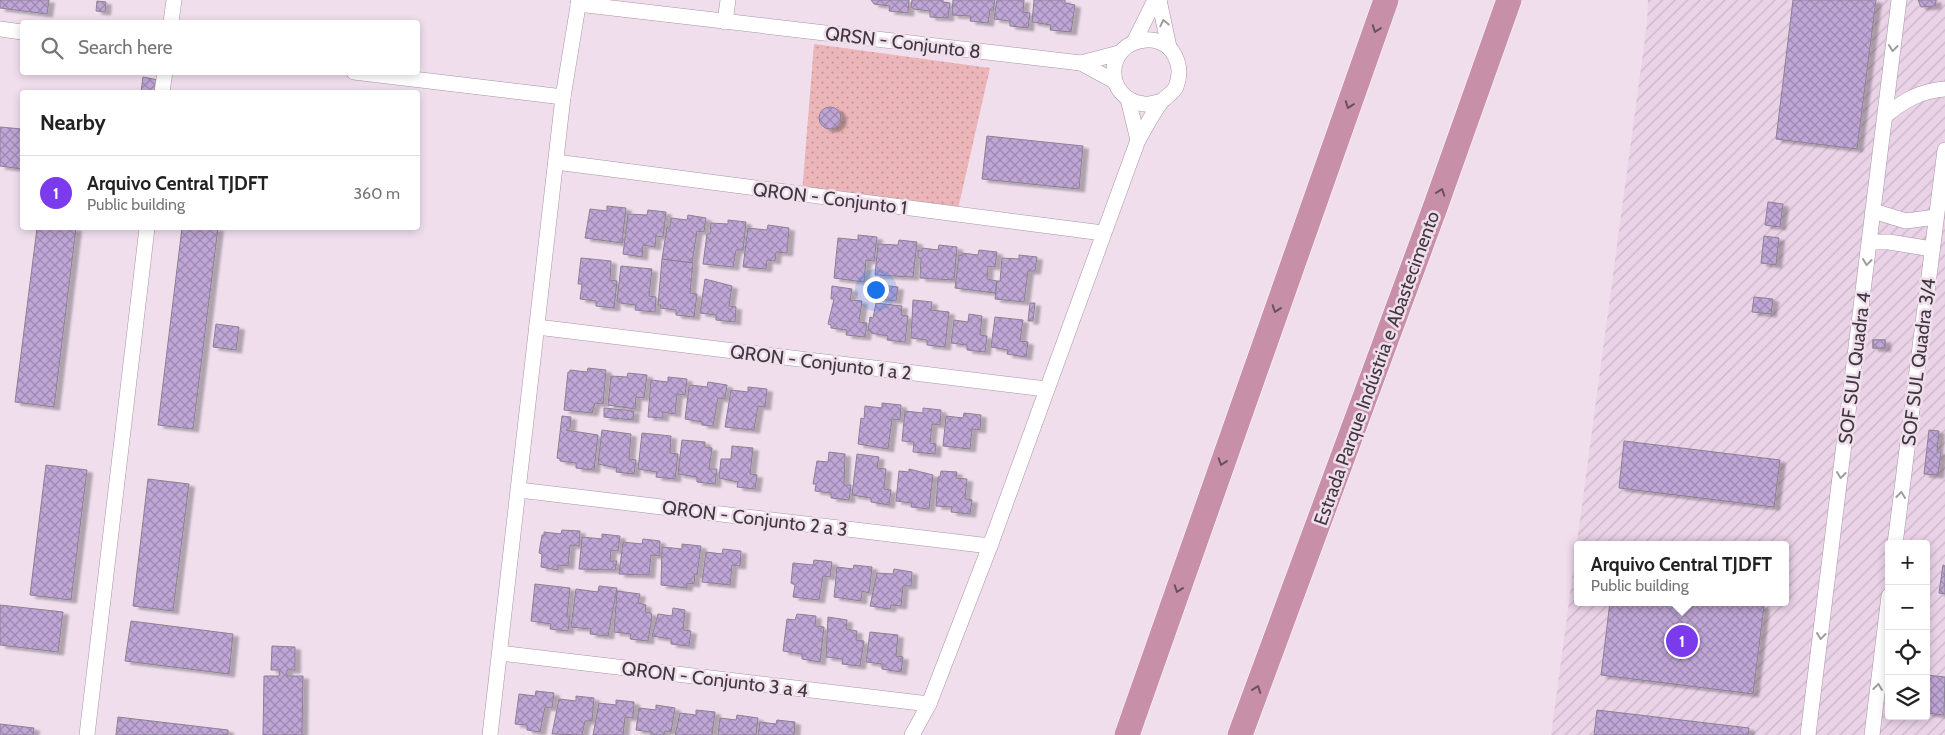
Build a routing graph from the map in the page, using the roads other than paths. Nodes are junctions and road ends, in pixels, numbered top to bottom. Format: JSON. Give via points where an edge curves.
{"nodes":[{"id":1,"x":174,"y":0,"type":"edge"},
{"id":2,"x":728,"y":0,"type":"edge"},
{"id":3,"x":1154,"y":0,"type":"edge"},
{"id":4,"x":1159,"y":0,"type":"edge"},
{"id":5,"x":1386,"y":0,"type":"edge"},
{"id":6,"x":1509,"y":0,"type":"edge"},
{"id":7,"x":1520,"y":0,"type":"edge"},
{"id":8,"x":1898,"y":0,"type":"edge"},
{"id":9,"x":578,"y":2,"type":"edge"},
{"id":10,"x":171,"y":20,"type":"edge"},
{"id":11,"x":725,"y":22,"type":"junction"},
{"id":12,"x":1499,"y":26,"type":"junction"},
{"id":13,"x":0,"y":29,"type":"edge"},
{"id":14,"x":20,"y":32,"type":"edge"},
{"id":15,"x":1135,"y":40,"type":"junction"},
{"id":16,"x":1169,"y":47,"type":"junction"},
{"id":17,"x":1119,"y":53,"type":"junction"},
{"id":18,"x":1081,"y":63,"type":"junction"},
{"id":19,"x":165,"y":75,"type":"edge"},
{"id":20,"x":379,"y":75,"type":"edge"},
{"id":21,"x":1114,"y":81,"type":"junction"},
{"id":22,"x":1945,"y":89,"type":"edge"},
{"id":23,"x":162,"y":90,"type":"edge"},
{"id":24,"x":563,"y":97,"type":"junction"},
{"id":25,"x":1128,"y":99,"type":"junction"},
{"id":26,"x":1162,"y":101,"type":"junction"},
{"id":27,"x":1886,"y":115,"type":"junction"},
{"id":28,"x":1138,"y":140,"type":"junction"},
{"id":29,"x":1945,"y":150,"type":"edge"},
{"id":30,"x":556,"y":162,"type":"junction"},
{"id":31,"x":1873,"y":211,"type":"junction"},
{"id":32,"x":1936,"y":216,"type":"junction"},
{"id":33,"x":147,"y":230,"type":"edge"},
{"id":34,"x":1103,"y":233,"type":"junction"},
{"id":35,"x":1870,"y":242,"type":"junction"},
{"id":36,"x":1932,"y":250,"type":"junction"},
{"id":37,"x":537,"y":327,"type":"junction"},
{"id":38,"x":1046,"y":390,"type":"junction"},
{"id":39,"x":519,"y":490,"type":"junction"},
{"id":40,"x":1896,"y":540,"type":"edge"},
{"id":41,"x":990,"y":546,"type":"junction"},
{"id":42,"x":1885,"y":629,"type":"edge"},
{"id":43,"x":500,"y":653,"type":"junction"},
{"id":44,"x":930,"y":704,"type":"junction"},
{"id":45,"x":1133,"y":729,"type":"edge"},
{"id":46,"x":87,"y":735,"type":"edge"},
{"id":47,"x":490,"y":735,"type":"edge"},
{"id":48,"x":912,"y":735,"type":"edge"},
{"id":49,"x":1240,"y":735,"type":"edge"},
{"id":50,"x":1808,"y":735,"type":"edge"},
{"id":51,"x":1872,"y":735,"type":"edge"}],
"edges":[{"from":1,"to":10,"type":"street"},
{"from":2,"to":11,"type":"street"},
{"from":3,"to":15,"type":"street"},
{"from":16,"to":4,"type":"street","one_way":true},
{"from":5,"to":45,"type":"highway","one_way":true},
{"from":6,"to":12,"type":"highway","name":"Estrada Parque Indústria e Abastecimento"},
{"from":7,"to":12,"type":"street"},
{"from":8,"to":27,"type":"street","name":"SOF SUL Quadra 4","one_way":true},
{"from":9,"to":11,"type":"street","name":"QRSN - Conjunto 8"},
{"from":9,"to":24,"type":"street"},
{"from":11,"to":18,"type":"street","name":"QRSN - Conjunto 8"},
{"from":49,"to":12,"type":"highway","name":"Estrada Parque Indústria e Abastecimento","one_way":true},
{"from":13,"to":14,"type":"street"},
{"from":15,"to":16,"type":"street","via":[[1153,39]]},
{"from":15,"to":17,"type":"street"},
{"from":16,"to":26,"type":"street","via":[[1178,60],[1180,76],[1174,90]]},
{"from":17,"to":18,"type":"street","name":"QRSN - Conjunto 8"},
{"from":17,"to":21,"type":"street","via":[[1114,66]]},
{"from":18,"to":21,"type":"street","name":"QRSN - Conjunto 8"},
{"from":19,"to":23,"type":"street"},
{"from":20,"to":24,"type":"street"},
{"from":21,"to":25,"type":"street"},
{"from":22,"to":27,"type":"street","via":[[1918,94]]},
{"from":24,"to":30,"type":"street"},
{"from":25,"to":26,"type":"street","via":[[1145,105]]},
{"from":25,"to":28,"type":"street"},
{"from":26,"to":28,"type":"street"},
{"from":27,"to":31,"type":"street","name":"SOF SUL Quadra 4"},
{"from":28,"to":34,"type":"street"},
{"from":29,"to":32,"type":"street","name":"SOF SUL Quadra 3/4"},
{"from":30,"to":34,"type":"street","name":"QRON - Conjunto 1"},
{"from":30,"to":37,"type":"street"},
{"from":31,"to":32,"type":"street","via":[[1906,221]]},
{"from":31,"to":35,"type":"street","name":"SOF SUL Quadra 4"},
{"from":32,"to":36,"type":"street","name":"SOF SUL Quadra 3/4"},
{"from":33,"to":46,"type":"street"},
{"from":34,"to":38,"type":"street"},
{"from":35,"to":36,"type":"street"},
{"from":35,"to":50,"type":"street","name":"SOF SUL Quadra 4","one_way":true},
{"from":40,"to":36,"type":"street","name":"SOF SUL Quadra 3/4","one_way":true},
{"from":37,"to":38,"type":"street","name":"QRON - Conjunto 1 a 2"},
{"from":37,"to":39,"type":"street"},
{"from":38,"to":41,"type":"street"},
{"from":39,"to":41,"type":"street","name":"QRON - Conjunto 2 a 3"},
{"from":39,"to":43,"type":"street"},
{"from":41,"to":44,"type":"street"},
{"from":51,"to":42,"type":"street","one_way":true},
{"from":43,"to":44,"type":"street","name":"QRON - Conjunto 3 a 4"},
{"from":43,"to":47,"type":"street"},
{"from":44,"to":48,"type":"street"}]}
